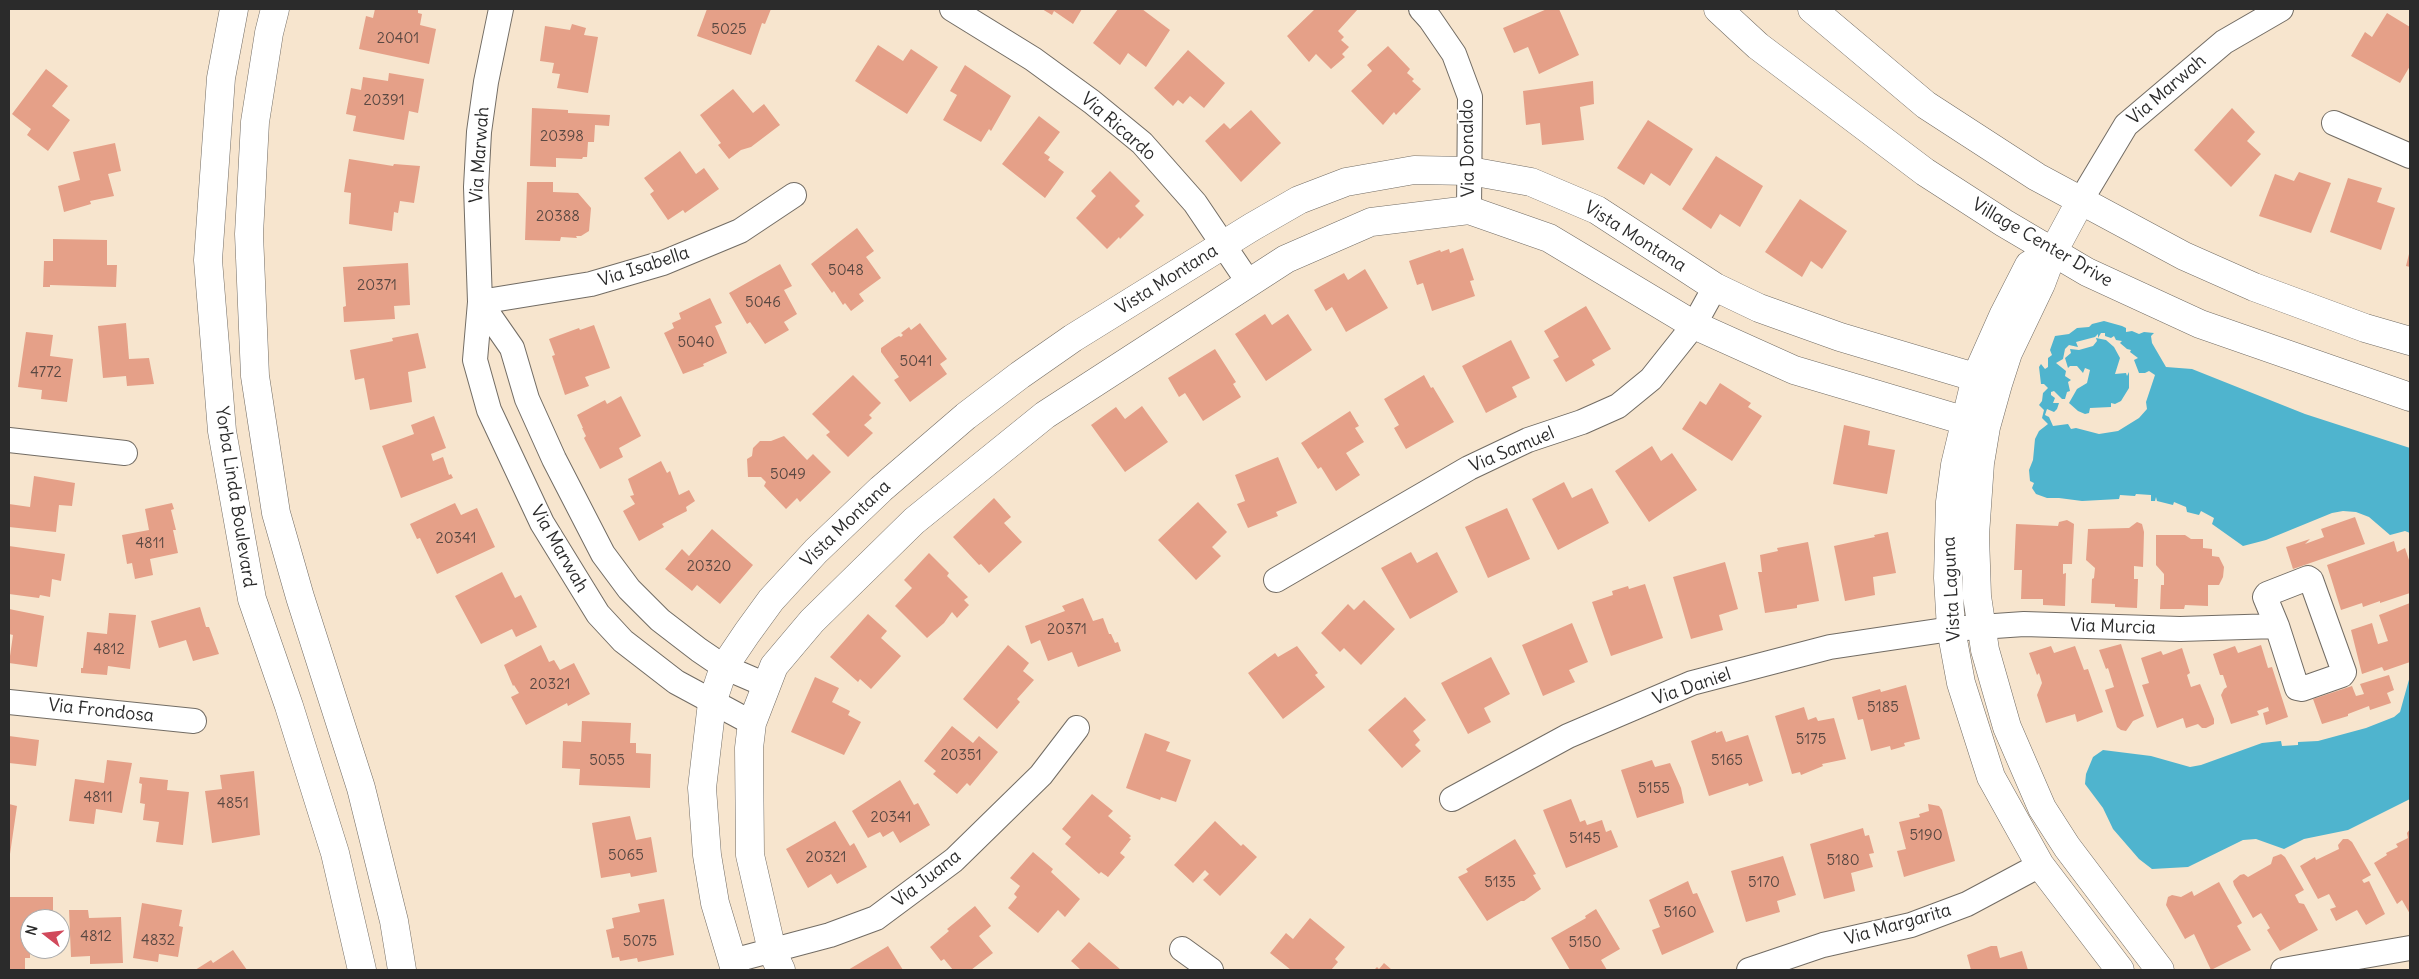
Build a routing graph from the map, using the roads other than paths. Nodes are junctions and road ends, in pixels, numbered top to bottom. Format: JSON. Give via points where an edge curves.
{"nodes":[{"id":1,"x":234,"y":9,"type":"edge"},
{"id":2,"x":275,"y":9,"type":"edge"},
{"id":3,"x":501,"y":9,"type":"edge"},
{"id":4,"x":952,"y":9,"type":"edge"},
{"id":5,"x":1421,"y":9,"type":"edge"},
{"id":6,"x":1718,"y":9,"type":"edge"},
{"id":7,"x":1812,"y":9,"type":"edge"},
{"id":8,"x":2282,"y":9,"type":"edge"},
{"id":9,"x":2334,"y":123,"type":"dead end"},
{"id":10,"x":2410,"y":156,"type":"edge"},
{"id":11,"x":1470,"y":171,"type":"junction"},
{"id":12,"x":794,"y":195,"type":"dead end"},
{"id":13,"x":2082,"y":200,"type":"junction"},
{"id":14,"x":1469,"y":210,"type":"junction"},
{"id":15,"x":1224,"y":244,"type":"junction"},
{"id":16,"x":2053,"y":252,"type":"junction"},
{"id":17,"x":1249,"y":283,"type":"junction"},
{"id":18,"x":1715,"y":287,"type":"junction"},
{"id":19,"x":480,"y":302,"type":"junction"},
{"id":20,"x":1694,"y":325,"type":"junction"},
{"id":21,"x":2410,"y":341,"type":"edge"},
{"id":22,"x":1987,"y":380,"type":"junction"},
{"id":23,"x":2410,"y":397,"type":"edge"},
{"id":24,"x":1975,"y":424,"type":"junction"},
{"id":25,"x":9,"y":440,"type":"edge"},
{"id":26,"x":125,"y":453,"type":"dead end"},
{"id":27,"x":1276,"y":580,"type":"dead end"},
{"id":28,"x":1981,"y":626,"type":"junction"},
{"id":29,"x":2277,"y":626,"type":"dead end"},
{"id":30,"x":1950,"y":629,"type":"junction"},
{"id":31,"x":724,"y":667,"type":"junction"},
{"id":32,"x":766,"y":685,"type":"junction"},
{"id":33,"x":9,"y":702,"type":"edge"},
{"id":34,"x":712,"y":703,"type":"junction"},
{"id":35,"x":194,"y":721,"type":"dead end"},
{"id":36,"x":752,"y":723,"type":"junction"},
{"id":37,"x":1077,"y":728,"type":"dead end"},
{"id":38,"x":1452,"y":799,"type":"dead end"},
{"id":39,"x":2067,"y":848,"type":"junction"},
{"id":40,"x":2040,"y":865,"type":"junction"},
{"id":41,"x":2410,"y":948,"type":"edge"},
{"id":42,"x":1182,"y":949,"type":"dead end"},
{"id":43,"x":776,"y":960,"type":"edge"},
{"id":44,"x":734,"y":966,"type":"edge"},
{"id":45,"x":362,"y":970,"type":"edge"},
{"id":46,"x":402,"y":970,"type":"edge"},
{"id":47,"x":1211,"y":970,"type":"edge"},
{"id":48,"x":1749,"y":970,"type":"edge"},
{"id":49,"x":2120,"y":970,"type":"edge"},
{"id":50,"x":2160,"y":970,"type":"edge"},
{"id":51,"x":2283,"y":970,"type":"edge"}],
"edges":[{"from":1,"to":45,"type":"street","name":"Yorba Linda Boulevard","via":[[221,78],[208,260],[222,431],[252,599],[335,853]]},
{"from":2,"to":46,"type":"street","via":[[255,122],[249,234],[255,376],[276,513],[361,788],[394,921]]},
{"from":3,"to":19,"type":"street","name":"Via Marwah","via":[[479,132],[476,188]]},
{"from":4,"to":15,"type":"street","name":"Via Ricardo","via":[[1033,59],[1142,143],[1195,203]]},
{"from":5,"to":11,"type":"street","name":"Via Donaldo","via":[[1454,54],[1470,97]]},
{"from":6,"to":16,"type":"street","name":"Village Center Drive","via":[[1758,46],[1925,172]]},
{"from":7,"to":13,"type":"street","via":[[1926,105],[2037,177]]},
{"from":8,"to":13,"type":"street","name":"Via Marwah","via":[[2224,42],[2126,124]]},
{"from":9,"to":10,"type":"street"},
{"from":11,"to":14,"type":"street","name":"Via Donaldo"},
{"from":11,"to":15,"type":"street","name":"Vista Montana","via":[[1414,170],[1346,182],[1299,200]]},
{"from":11,"to":18,"type":"street","name":"Vista Montana","via":[[1531,182],[1597,210]]},
{"from":12,"to":19,"type":"street","name":"Via Isabella","via":[[740,231],[663,263],[591,284]]},
{"from":13,"to":16,"type":"street","name":"Vista Laguna"},
{"from":13,"to":21,"type":"street","via":[[2184,256],[2254,287]]},
{"from":14,"to":17,"type":"street","via":[[1371,222],[1286,258]]},
{"from":14,"to":20,"type":"street","via":[[1549,238]]},
{"from":15,"to":17,"type":"street","name":"Via Ricardo"},
{"from":15,"to":31,"type":"street","name":"Vista Montana","via":[[1058,349],[935,441],[792,577],[771,600]]},
{"from":16,"to":22,"type":"street","name":"Vista Laguna","via":[[2008,353]]},
{"from":16,"to":23,"type":"street","name":"Village Center Drive","via":[[2128,293],[2200,324]]},
{"from":17,"to":32,"type":"street","via":[[1045,415],[914,521],[812,621],[774,666]]},
{"from":18,"to":20,"type":"street","name":"Via Samuel"},
{"from":18,"to":22,"type":"street","name":"Vista Montana","via":[[1759,308],[1840,337]]},
{"from":19,"to":31,"type":"street","name":"Via Marwah","via":[[512,348],[527,398],[603,554],[629,589],[660,620]]},
{"from":19,"to":34,"type":"street","name":"Via Marwah","via":[[475,360],[489,410],[542,523],[598,614],[623,641],[676,682]]},
{"from":20,"to":24,"type":"street","via":[[1794,370]]},
{"from":20,"to":27,"type":"street","name":"Via Samuel","via":[[1651,378],[1618,406],[1528,440],[1469,468]]},
{"from":22,"to":24,"type":"street","name":"Vista Laguna"},
{"from":24,"to":28,"type":"street","name":"Vista Laguna","via":[[1980,463],[1975,535]]},
{"from":24,"to":30,"type":"street","name":"Vista Laguna","via":[[1950,502]]},
{"from":25,"to":26,"type":"street"},
{"from":28,"to":29,"type":"street","name":"Via Murcia","via":[[2024,624],[2180,629]]},
{"from":28,"to":30,"type":"street","name":"Via Murcia"},
{"from":28,"to":39,"type":"street","name":"Vista Laguna","via":[[2006,727],[2042,808]]},
{"from":30,"to":38,"type":"street","name":"Via Daniel","via":[[1830,647],[1692,683],[1568,736]]},
{"from":30,"to":40,"type":"street","name":"Vista Laguna","via":[[1960,683],[1991,777]]},
{"from":31,"to":32,"type":"street","name":"Via Marwah"},
{"from":31,"to":34,"type":"street","name":"Vista Montana"},
{"from":32,"to":36,"type":"street"},
{"from":33,"to":35,"type":"street","name":"Via Frondosa"},
{"from":34,"to":36,"type":"street","name":"Via Marwah"},
{"from":34,"to":44,"type":"street","name":"Vista Montana","via":[[702,788],[704,826],[715,903]]},
{"from":36,"to":43,"type":"street","via":[[749,748],[750,855]]},
{"from":37,"to":43,"type":"street","name":"Via Juana","via":[[1041,774],[954,860],[876,918]]},
{"from":39,"to":40,"type":"street"},
{"from":39,"to":50,"type":"street","name":"Vista Laguna"},
{"from":40,"to":48,"type":"street","name":"Via Margarita","via":[[1967,904],[1920,921],[1823,945]]},
{"from":40,"to":49,"type":"street","name":"Vista Laguna"},
{"from":41,"to":51,"type":"street"},
{"from":42,"to":47,"type":"street"},
{"from":43,"to":44,"type":"street","name":"Via Juana"}]}
